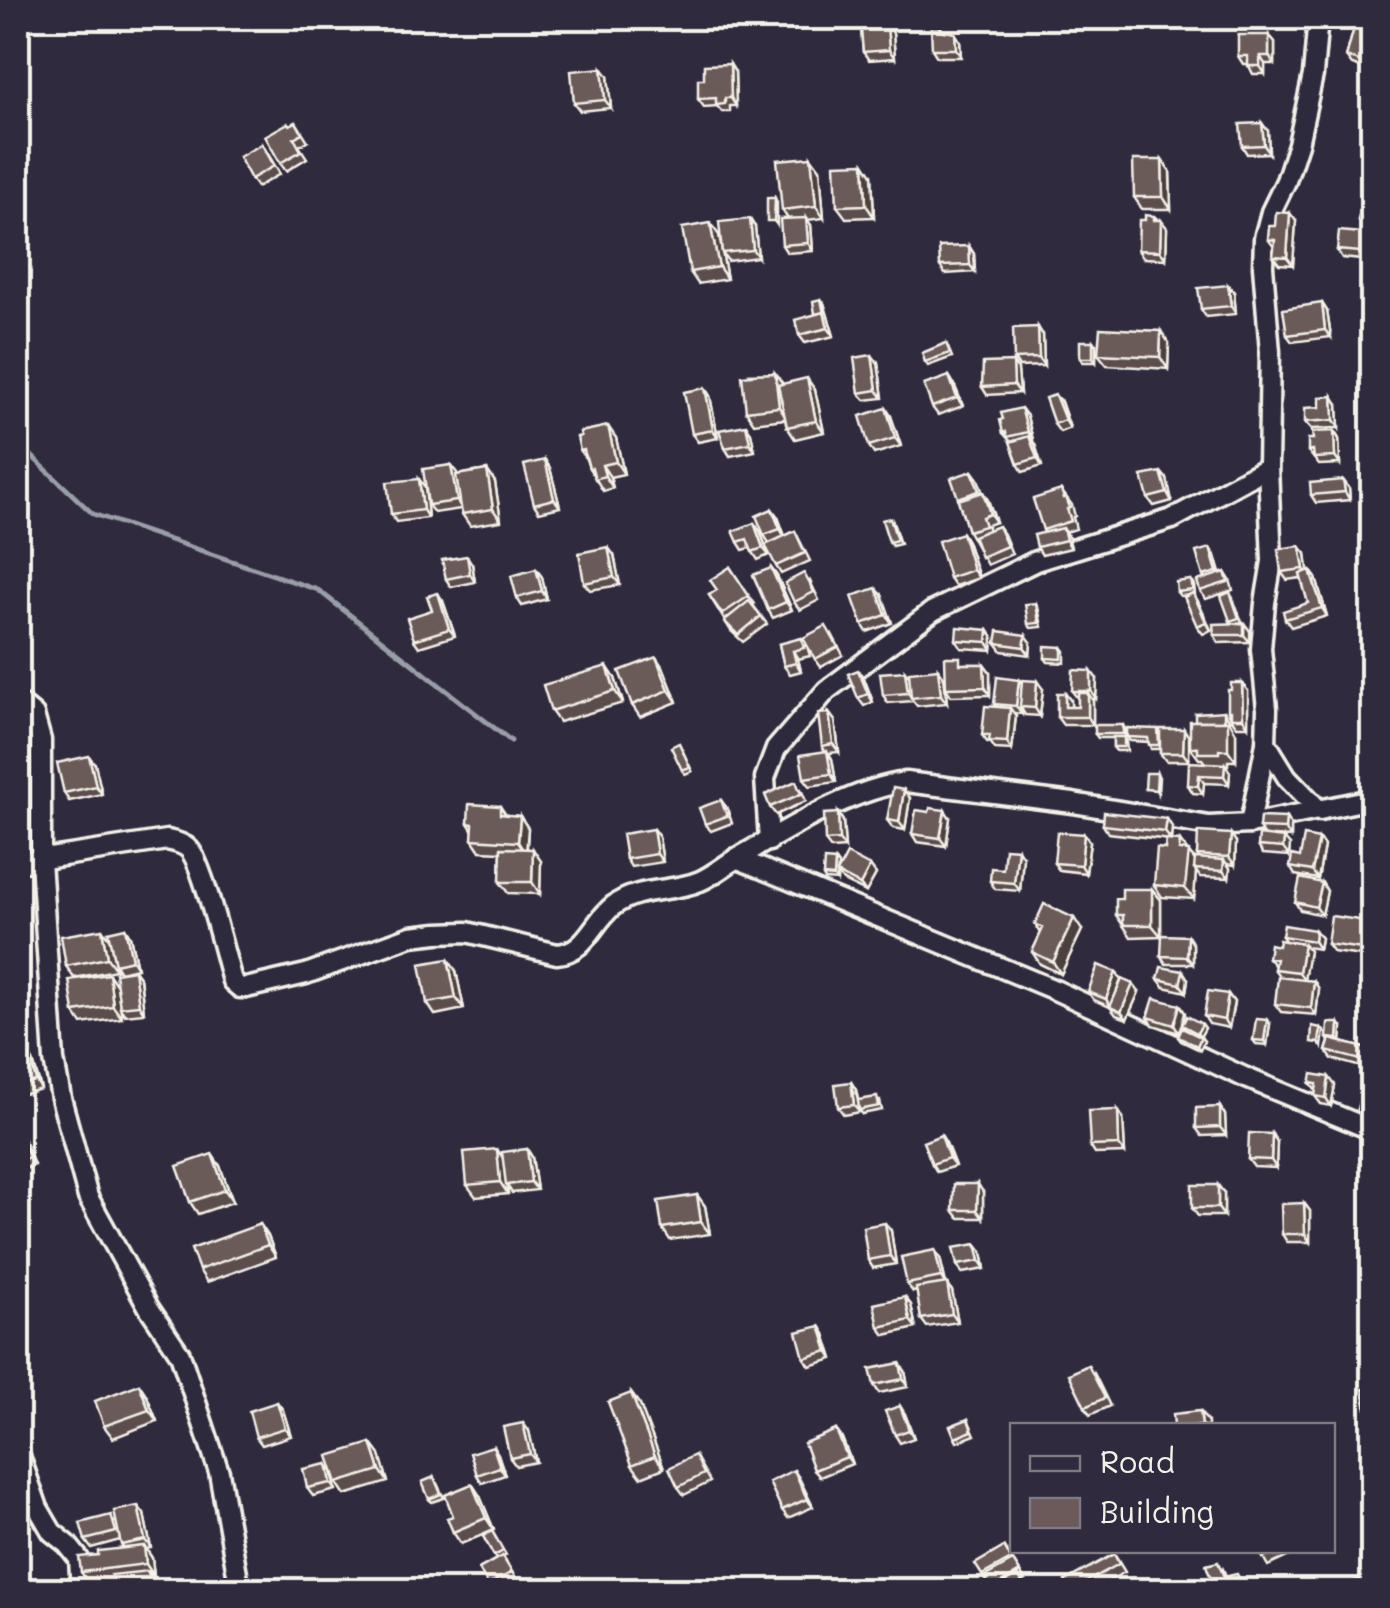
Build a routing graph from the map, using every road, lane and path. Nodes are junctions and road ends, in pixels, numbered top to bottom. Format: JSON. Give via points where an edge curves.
{"nodes":[{"id":1,"x":1318,"y":18,"type":"edge"},
{"id":2,"x":1268,"y":467,"type":"junction"},
{"id":3,"x":18,"y":702,"type":"edge"},
{"id":4,"x":1266,"y":743,"type":"junction"},
{"id":5,"x":1372,"y":799,"type":"edge"},
{"id":6,"x":1320,"y":811,"type":"junction"},
{"id":7,"x":1250,"y":824,"type":"junction"},
{"id":8,"x":769,"y":841,"type":"junction"},
{"id":9,"x":736,"y":858,"type":"junction"},
{"id":10,"x":41,"y":860,"type":"junction"},
{"id":11,"x":18,"y":864,"type":"edge"},
{"id":12,"x":1372,"y":1130,"type":"edge"},
{"id":13,"x":18,"y":1451,"type":"edge"},
{"id":14,"x":1372,"y":1582,"type":"edge"},
{"id":15,"x":81,"y":1590,"type":"edge"},
{"id":16,"x":240,"y":1590,"type":"edge"},
{"id":17,"x":1362,"y":1590,"type":"edge"}],
"edges":[{"from":1,"to":2,"type":"street","via":[[1298,144],[1264,238]]},
{"from":2,"to":4,"type":"street","via":[[1272,561],[1261,650]]},
{"from":2,"to":8,"type":"street","via":[[1172,519],[1036,561],[933,610],[827,690],[776,749],[766,778]]},
{"from":3,"to":10,"type":"street","via":[[34,715],[41,740]]},
{"from":4,"to":6,"type":"street","via":[[1287,778]]},
{"from":4,"to":7,"type":"street"},
{"from":5,"to":6,"type":"street"},
{"from":6,"to":7,"type":"street"},
{"from":7,"to":8,"type":"street","via":[[1209,826],[906,782],[861,792]]},
{"from":8,"to":9,"type":"street"},
{"from":9,"to":10,"type":"street","via":[[698,882],[635,894],[612,906],[568,953],[437,932],[246,988],[232,981],[200,872],[180,843]]},
{"from":9,"to":12,"type":"street"},
{"from":10,"to":11,"type":"street"},
{"from":10,"to":16,"type":"street","via":[[61,1098],[88,1196],[180,1354],[220,1472]]},
{"from":13,"to":15,"type":"street","via":[[38,1508],[79,1560]]},
{"from":14,"to":17,"type":"street"}]}
